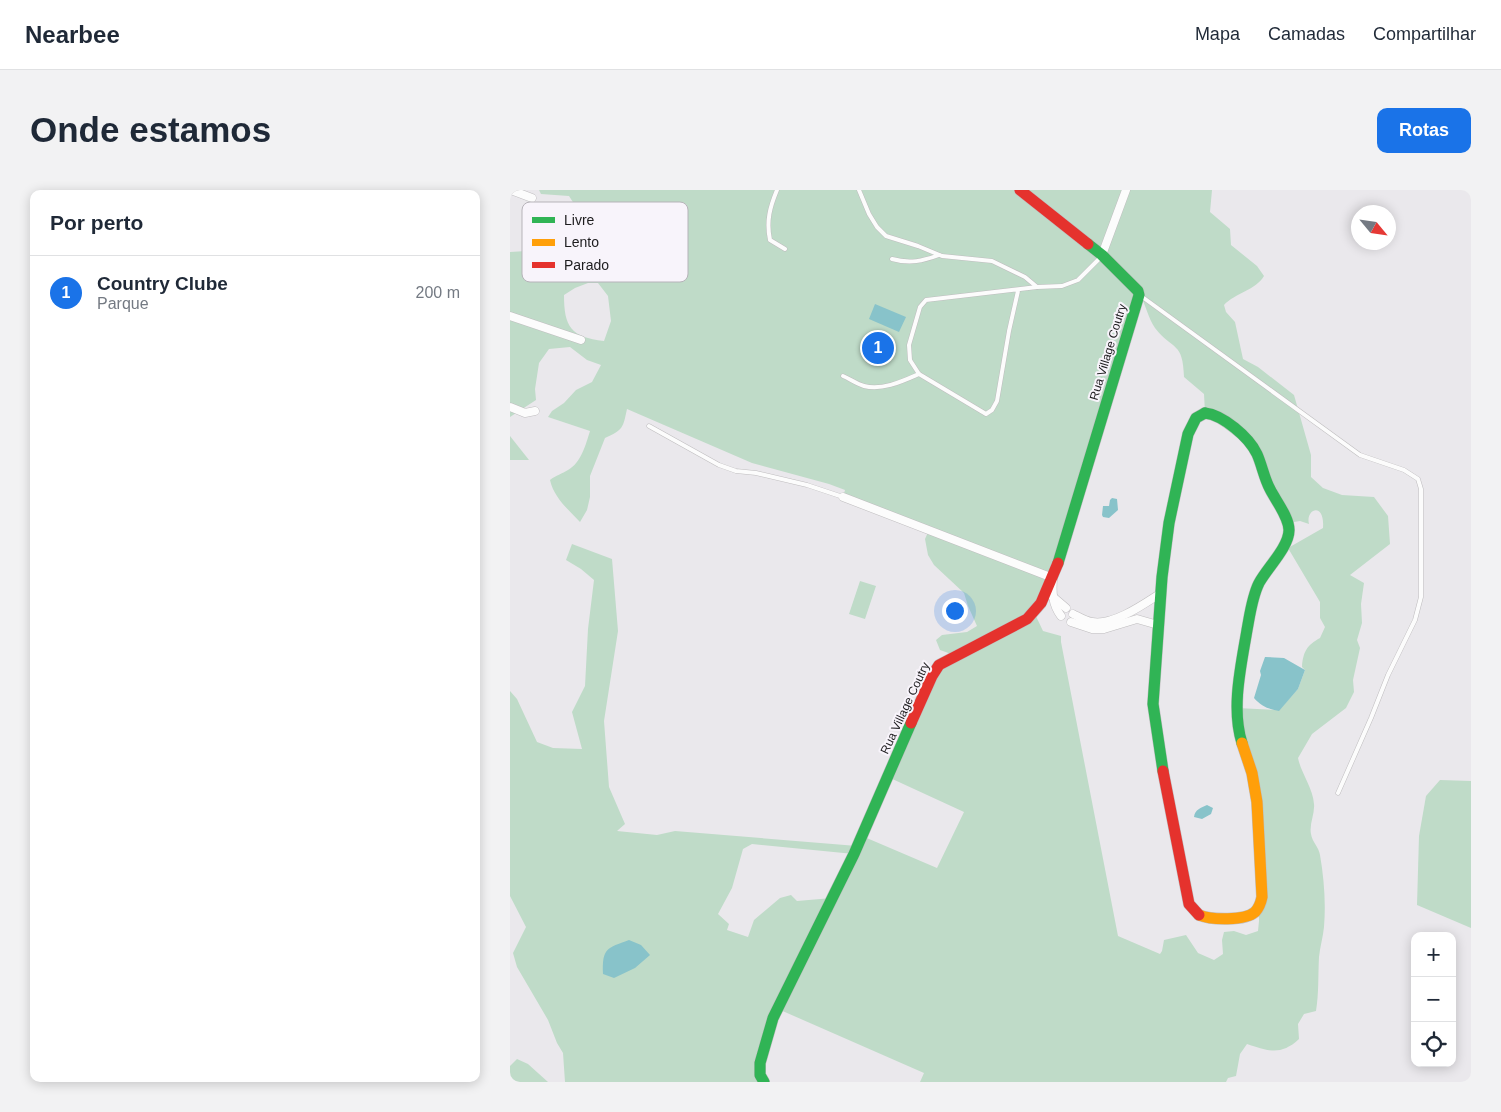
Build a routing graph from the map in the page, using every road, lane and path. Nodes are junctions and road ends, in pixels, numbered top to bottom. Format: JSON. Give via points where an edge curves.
{"nodes":[{"id":1,"x":511,"y":190,"type":"edge"},
{"id":2,"x":777,"y":190,"type":"edge"},
{"id":3,"x":860,"y":190,"type":"edge"},
{"id":4,"x":1020,"y":190,"type":"edge"},
{"id":5,"x":1126,"y":190,"type":"edge"},
{"id":6,"x":532,"y":198,"type":"dead end"},
{"id":7,"x":785,"y":249,"type":"dead end"},
{"id":8,"x":939,"y":255,"type":"junction"},
{"id":9,"x":1102,"y":255,"type":"junction"},
{"id":10,"x":892,"y":259,"type":"dead end"},
{"id":11,"x":1037,"y":287,"type":"junction"},
{"id":12,"x":1018,"y":291,"type":"junction"},
{"id":13,"x":1140,"y":294,"type":"junction"},
{"id":14,"x":510,"y":316,"type":"edge"},
{"id":15,"x":580,"y":340,"type":"dead end"},
{"id":16,"x":919,"y":374,"type":"junction"},
{"id":17,"x":843,"y":376,"type":"dead end"},
{"id":18,"x":510,"y":407,"type":"edge"},
{"id":19,"x":535,"y":411,"type":"dead end"},
{"id":20,"x":650,"y":426,"type":"dead end"},
{"id":21,"x":843,"y":497,"type":"joint"},
{"id":22,"x":1053,"y":578,"type":"junction"},
{"id":23,"x":1161,"y":593,"type":"junction"},
{"id":24,"x":1052,"y":596,"type":"junction"},
{"id":25,"x":1066,"y":608,"type":"dead end"},
{"id":26,"x":1073,"y":614,"type":"dead end"},
{"id":27,"x":1061,"y":616,"type":"dead end"},
{"id":28,"x":1071,"y":622,"type":"dead end"},
{"id":29,"x":1158,"y":625,"type":"junction"},
{"id":30,"x":1338,"y":793,"type":"dead end"},
{"id":31,"x":764,"y":1082,"type":"edge"}],
"edges":[{"from":1,"to":6,"type":"street"},
{"from":2,"to":7,"type":"lane","via":[[769,209],[768,230],[770,240]]},
{"from":3,"to":8,"type":"lane","via":[[869,214],[886,236]]},
{"from":4,"to":9,"type":"street","name":"Rua Village Coutry"},
{"from":5,"to":9,"type":"street"},
{"from":8,"to":10,"type":"lane","via":[[913,262]]},
{"from":8,"to":11,"type":"lane","via":[[992,261],[1025,277]]},
{"from":9,"to":11,"type":"lane","via":[[1078,280],[1062,286]]},
{"from":9,"to":13,"type":"street","name":"Rua Village Coutry"},
{"from":11,"to":12,"type":"lane"},
{"from":12,"to":16,"type":"lane","via":[[922,303],[910,345],[910,360]]},
{"from":12,"to":16,"type":"lane","via":[[997,401],[992,410],[986,414]]},
{"from":13,"to":22,"type":"street","name":"Rua Village Coutry"},
{"from":13,"to":30,"type":"lane","via":[[1360,455],[1404,470],[1418,479],[1421,489],[1421,597],[1414,620]]},
{"from":14,"to":15,"type":"street"},
{"from":16,"to":17,"type":"lane","via":[[875,388]]},
{"from":18,"to":19,"type":"street","via":[[525,413]]},
{"from":20,"to":21,"type":"lane","via":[[736,471],[807,485]]},
{"from":21,"to":22,"type":"street"},
{"from":22,"to":24,"type":"street"},
{"from":22,"to":31,"type":"street","name":"Rua Village Coutry","via":[[1041,603],[1027,619],[939,664],[932,676],[858,846],[773,1018],[760,1063]]},
{"from":23,"to":26,"type":"street","via":[[1138,608],[1102,622],[1092,622]]},
{"from":23,"to":29,"type":"street"},
{"from":23,"to":29,"type":"street","via":[[1169,523],[1188,434],[1193,420],[1200,414],[1214,414],[1244,436],[1256,452],[1268,485],[1288,523],[1289,532],[1259,583],[1252,602],[1241,664],[1237,708],[1239,733],[1257,802],[1262,897],[1259,908],[1250,915],[1211,919],[1194,912],[1189,904],[1153,704]]},
{"from":24,"to":25,"type":"street"},
{"from":24,"to":27,"type":"street"},
{"from":28,"to":29,"type":"street","via":[[1104,630],[1137,619]]}]}
